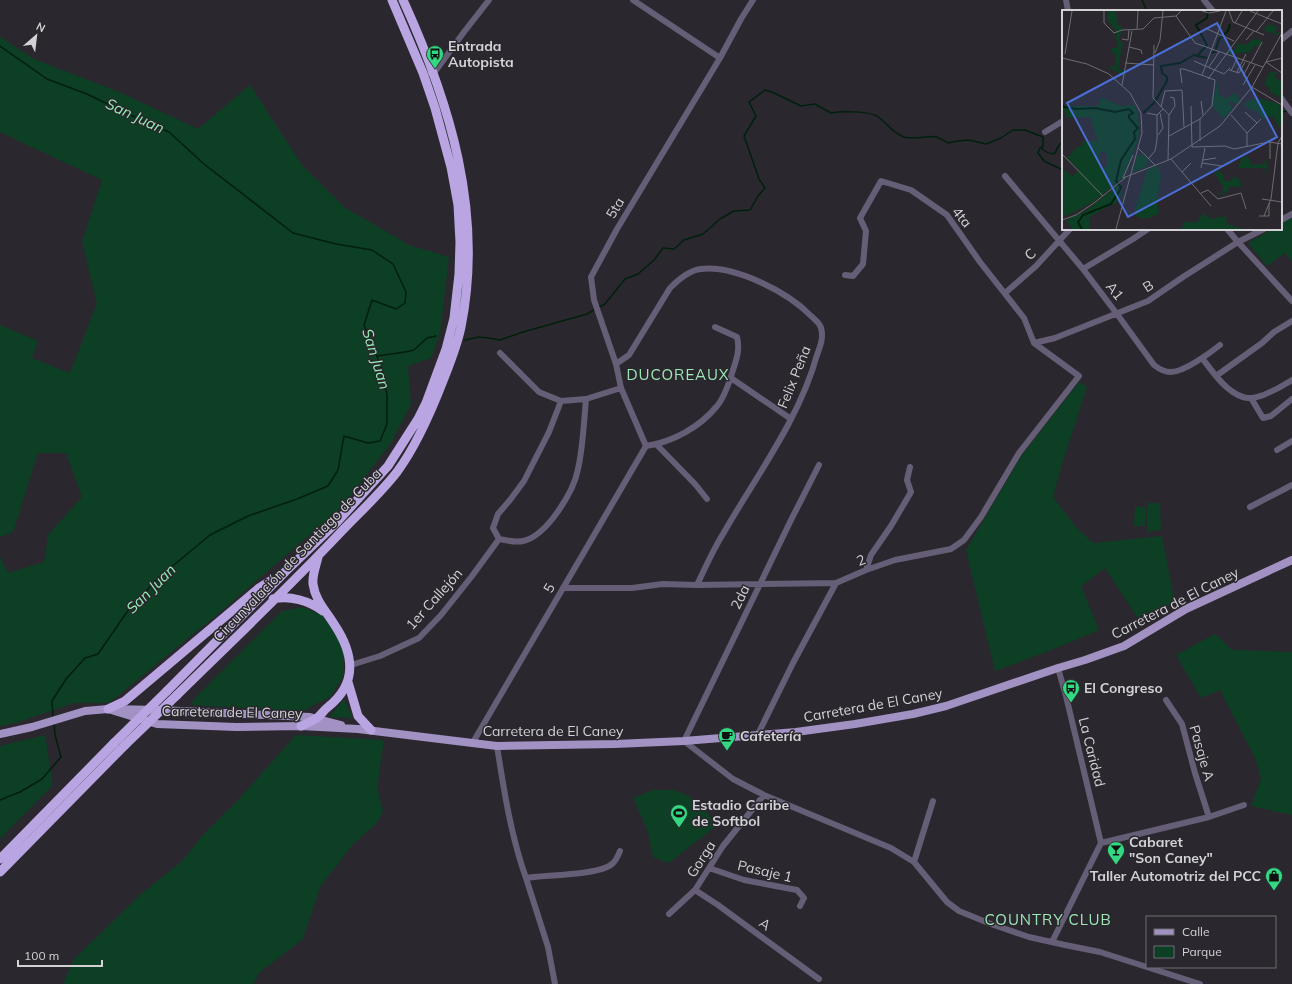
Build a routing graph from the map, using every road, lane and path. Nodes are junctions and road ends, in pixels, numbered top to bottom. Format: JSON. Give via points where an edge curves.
{"nodes":[{"id":1,"x":392,"y":0,"type":"edge"},
{"id":2,"x":403,"y":0,"type":"edge"},
{"id":3,"x":489,"y":0,"type":"edge"},
{"id":4,"x":633,"y":0,"type":"edge"},
{"id":5,"x":753,"y":0,"type":"edge"},
{"id":6,"x":1066,"y":0,"type":"edge"},
{"id":7,"x":1204,"y":0,"type":"edge"},
{"id":8,"x":1068,"y":10,"type":"edge"},
{"id":9,"x":1212,"y":10,"type":"edge"},
{"id":10,"x":1292,"y":31,"type":"edge"},
{"id":11,"x":1282,"y":39,"type":"edge"},
{"id":12,"x":720,"y":58,"type":"junction"},
{"id":13,"x":423,"y":73,"type":"junction"},
{"id":14,"x":434,"y":73,"type":"junction"},
{"id":15,"x":1282,"y":99,"type":"edge"},
{"id":16,"x":1292,"y":113,"type":"edge"},
{"id":17,"x":1062,"y":122,"type":"edge"},
{"id":18,"x":1045,"y":132,"type":"dead end"},
{"id":19,"x":1005,"y":176,"type":"dead end"},
{"id":20,"x":1292,"y":214,"type":"edge"},
{"id":21,"x":1282,"y":219,"type":"edge"},
{"id":22,"x":1069,"y":230,"type":"edge"},
{"id":23,"x":1146,"y":230,"type":"edge"},
{"id":24,"x":1228,"y":230,"type":"edge"},
{"id":25,"x":1262,"y":230,"type":"edge"},
{"id":26,"x":1060,"y":240,"type":"junction"},
{"id":27,"x":1238,"y":242,"type":"junction"},
{"id":28,"x":1083,"y":269,"type":"junction"},
{"id":29,"x":845,"y":275,"type":"dead end"},
{"id":30,"x":1006,"y":293,"type":"junction"},
{"id":31,"x":1292,"y":301,"type":"edge"},
{"id":32,"x":1118,"y":314,"type":"junction"},
{"id":33,"x":1292,"y":321,"type":"edge"},
{"id":34,"x":715,"y":327,"type":"dead end"},
{"id":35,"x":1034,"y":343,"type":"junction"},
{"id":36,"x":1220,"y":345,"type":"dead end"},
{"id":37,"x":500,"y":353,"type":"dead end"},
{"id":38,"x":1202,"y":358,"type":"junction"},
{"id":39,"x":616,"y":364,"type":"junction"},
{"id":40,"x":1216,"y":376,"type":"junction"},
{"id":41,"x":730,"y":378,"type":"junction"},
{"id":42,"x":1292,"y":380,"type":"edge"},
{"id":43,"x":622,"y":388,"type":"junction"},
{"id":44,"x":1251,"y":398,"type":"junction"},
{"id":45,"x":586,"y":399,"type":"junction"},
{"id":46,"x":1292,"y":399,"type":"edge"},
{"id":47,"x":561,"y":401,"type":"junction"},
{"id":48,"x":791,"y":419,"type":"junction"},
{"id":49,"x":1292,"y":441,"type":"edge"},
{"id":50,"x":656,"y":444,"type":"junction"},
{"id":51,"x":646,"y":446,"type":"junction"},
{"id":52,"x":1277,"y":450,"type":"dead end"},
{"id":53,"x":819,"y":465,"type":"dead end"},
{"id":54,"x":910,"y":467,"type":"dead end"},
{"id":55,"x":1292,"y":485,"type":"edge"},
{"id":56,"x":707,"y":499,"type":"dead end"},
{"id":57,"x":1250,"y":507,"type":"dead end"},
{"id":58,"x":499,"y":539,"type":"junction"},
{"id":59,"x":319,"y":556,"type":"junction"},
{"id":60,"x":1292,"y":560,"type":"edge"},
{"id":61,"x":866,"y":570,"type":"junction"},
{"id":62,"x":285,"y":572,"type":"junction"},
{"id":63,"x":760,"y":583,"type":"junction"},
{"id":64,"x":836,"y":583,"type":"junction"},
{"id":65,"x":697,"y":585,"type":"junction"},
{"id":66,"x":563,"y":588,"type":"junction"},
{"id":67,"x":275,"y":598,"type":"junction"},
{"id":68,"x":291,"y":598,"type":"junction"},
{"id":69,"x":265,"y":609,"type":"junction"},
{"id":70,"x":247,"y":610,"type":"junction"},
{"id":71,"x":326,"y":613,"type":"junction"},
{"id":72,"x":350,"y":665,"type":"junction"},
{"id":73,"x":1058,"y":668,"type":"junction"},
{"id":74,"x":348,"y":682,"type":"junction"},
{"id":75,"x":1166,"y":700,"type":"dead end"},
{"id":76,"x":108,"y":709,"type":"junction"},
{"id":77,"x":313,"y":718,"type":"junction"},
{"id":78,"x":301,"y":726,"type":"junction"},
{"id":79,"x":358,"y":729,"type":"junction"},
{"id":80,"x":371,"y":730,"type":"junction"},
{"id":81,"x":0,"y":734,"type":"edge"},
{"id":82,"x":758,"y":734,"type":"junction"},
{"id":83,"x":684,"y":741,"type":"junction"},
{"id":84,"x":472,"y":744,"type":"junction"},
{"id":85,"x":497,"y":746,"type":"junction"},
{"id":86,"x":764,"y":795,"type":"junction"},
{"id":87,"x":933,"y":801,"type":"dead end"},
{"id":88,"x":1244,"y":805,"type":"dead end"},
{"id":89,"x":1208,"y":816,"type":"junction"},
{"id":90,"x":1101,"y":843,"type":"junction"},
{"id":91,"x":620,"y":851,"type":"dead end"},
{"id":92,"x":0,"y":859,"type":"edge"},
{"id":93,"x":914,"y":862,"type":"junction"},
{"id":94,"x":709,"y":868,"type":"junction"},
{"id":95,"x":0,"y":872,"type":"edge"},
{"id":96,"x":526,"y":878,"type":"junction"},
{"id":97,"x":695,"y":890,"type":"junction"},
{"id":98,"x":800,"y":906,"type":"dead end"},
{"id":99,"x":669,"y":914,"type":"dead end"},
{"id":100,"x":1052,"y":942,"type":"junction"},
{"id":101,"x":1146,"y":967,"type":"edge"},
{"id":102,"x":1150,"y":968,"type":"edge"},
{"id":103,"x":819,"y":979,"type":"dead end"},
{"id":104,"x":555,"y":984,"type":"edge"},
{"id":105,"x":1200,"y":984,"type":"edge"}],
"edges":[{"from":1,"to":13,"type":"highway","name":"Circunvalación de Santiago de Cuba"},
{"from":2,"to":14,"type":"highway","name":"Circunvalación de Santiago de Cuba"},
{"from":3,"to":14,"type":"street"},
{"from":4,"to":12,"type":"street"},
{"from":5,"to":12,"type":"street","name":"5ta"},
{"from":6,"to":8,"type":"street"},
{"from":7,"to":9,"type":"street"},
{"from":10,"to":11,"type":"street"},
{"from":12,"to":39,"type":"street","name":"5ta","via":[[591,277],[594,300]]},
{"from":13,"to":14,"type":"street"},
{"from":13,"to":62,"type":"highway","name":"Circunvalación de Santiago de Cuba","via":[[451,167],[458,205],[460,274],[454,318],[446,349],[426,403],[388,466],[337,522]]},
{"from":14,"to":59,"type":"highway","name":"Circunvalación de Santiago de Cuba","via":[[460,162],[466,201],[469,244],[466,296],[460,329],[433,407],[414,445],[380,491]]},
{"from":15,"to":16,"type":"street"},
{"from":17,"to":18,"type":"street"},
{"from":19,"to":26,"type":"street","name":"A1"},
{"from":20,"to":21,"type":"street"},
{"from":22,"to":26,"type":"street","name":"C"},
{"from":23,"to":28,"type":"street"},
{"from":24,"to":27,"type":"street"},
{"from":25,"to":27,"type":"street","name":"B"},
{"from":26,"to":28,"type":"street","name":"A1"},
{"from":26,"to":30,"type":"street","name":"C"},
{"from":27,"to":31,"type":"street"},
{"from":27,"to":32,"type":"street","name":"B","via":[[1148,301]]},
{"from":28,"to":32,"type":"street","name":"A1"},
{"from":29,"to":30,"type":"street","name":"4ta","via":[[853,276],[863,264],[866,231],[860,218],[881,181],[911,190],[947,215],[980,262]]},
{"from":30,"to":35,"type":"street","name":"4ta","via":[[1024,318]]},
{"from":32,"to":35,"type":"street","name":"B","via":[[1055,338]]},
{"from":32,"to":38,"type":"street","name":"A1","via":[[1154,365],[1161,370],[1172,372]]},
{"from":33,"to":40,"type":"street"},
{"from":34,"to":41,"type":"street","via":[[737,337],[738,352]]},
{"from":35,"to":61,"type":"street","name":"2","via":[[1079,376],[1019,453],[981,517],[964,540],[951,549],[895,560]]},
{"from":36,"to":38,"type":"street","name":"A1"},
{"from":37,"to":47,"type":"street","via":[[539,392]]},
{"from":38,"to":40,"type":"street"},
{"from":39,"to":43,"type":"street","name":"5ta"},
{"from":39,"to":48,"type":"street","name":"Felix Peña","via":[[629,355],[675,283],[699,269],[721,270],[747,276],[778,291],[805,310],[821,328],[822,340],[814,365]]},
{"from":40,"to":44,"type":"street","via":[[1232,392],[1243,398]]},
{"from":41,"to":48,"type":"street"},
{"from":41,"to":50,"type":"street","via":[[718,406],[707,416],[671,440]]},
{"from":42,"to":44,"type":"street","via":[[1270,393]]},
{"from":43,"to":45,"type":"street"},
{"from":43,"to":51,"type":"street","name":"5ta"},
{"from":44,"to":46,"type":"street","via":[[1264,418],[1271,416]]},
{"from":45,"to":47,"type":"street"},
{"from":45,"to":58,"type":"street","via":[[578,470],[556,514],[531,539],[521,542]]},
{"from":47,"to":58,"type":"street","via":[[524,482],[498,514],[493,528]]},
{"from":48,"to":65,"type":"street","name":"Felix Peña","via":[[723,534]]},
{"from":49,"to":52,"type":"street"},
{"from":50,"to":51,"type":"street"},
{"from":50,"to":56,"type":"street"},
{"from":51,"to":66,"type":"street","name":"5"},
{"from":53,"to":63,"type":"street","name":"2da"},
{"from":54,"to":61,"type":"street","via":[[907,480],[911,492],[872,555]]},
{"from":55,"to":57,"type":"street"},
{"from":58,"to":72,"type":"street","name":"1er Callejón","via":[[441,615],[419,638],[380,656]]},
{"from":59,"to":67,"type":"highway","name":"Circunvalación de Santiago de Cuba"},
{"from":59,"to":71,"type":"highway","via":[[313,583]]},
{"from":60,"to":73,"type":"main road","name":"Carretera de El Caney","via":[[1186,609],[1124,646]]},
{"from":61,"to":64,"type":"street","name":"2"},
{"from":62,"to":70,"type":"highway","name":"Circunvalación de Santiago de Cuba"},
{"from":62,"to":76,"type":"highway","via":[[259,588],[125,701]]},
{"from":63,"to":64,"type":"street","name":"2"},
{"from":63,"to":65,"type":"street","name":"2"},
{"from":63,"to":83,"type":"street","name":"2da"},
{"from":64,"to":82,"type":"street"},
{"from":65,"to":66,"type":"street","name":"2"},
{"from":66,"to":84,"type":"street","name":"5"},
{"from":67,"to":68,"type":"highway"},
{"from":67,"to":69,"type":"highway","name":"Circunvalación de Santiago de Cuba"},
{"from":67,"to":70,"type":"highway"},
{"from":68,"to":69,"type":"highway","via":[[278,601]]},
{"from":68,"to":71,"type":"highway","via":[[314,604]]},
{"from":69,"to":95,"type":"highway","name":"Circunvalación de Santiago de Cuba","bridge":true,"via":[[125,745]]},
{"from":70,"to":92,"type":"highway","name":"Circunvalación de Santiago de Cuba","bridge":true},
{"from":71,"to":72,"type":"highway","via":[[343,640]]},
{"from":72,"to":74,"type":"highway"},
{"from":73,"to":82,"type":"main road","name":"Carretera de El Caney","via":[[954,704],[913,714],[796,732]]},
{"from":73,"to":90,"type":"street","name":"La Caridad"},
{"from":74,"to":77,"type":"highway","via":[[338,698]]},
{"from":74,"to":80,"type":"highway","via":[[358,716]]},
{"from":75,"to":89,"type":"street","name":"Pasaje A","via":[[1182,724]]},
{"from":76,"to":77,"type":"main road","name":"Carretera de El Caney"},
{"from":76,"to":78,"type":"main road","name":"Carretera de El Caney","via":[[157,724]]},
{"from":76,"to":81,"type":"main road","name":"Carretera de El Caney","via":[[85,711]]},
{"from":77,"to":78,"type":"highway"},
{"from":77,"to":79,"type":"main road","name":"Carretera de El Caney"},
{"from":78,"to":79,"type":"main road","name":"Carretera de El Caney"},
{"from":79,"to":80,"type":"main road","name":"Carretera de El Caney"},
{"from":80,"to":84,"type":"main road","name":"Carretera de El Caney"},
{"from":82,"to":83,"type":"main road","name":"Carretera de El Caney"},
{"from":83,"to":85,"type":"main road","name":"Carretera de El Caney"},
{"from":83,"to":86,"type":"street","via":[[733,779]]},
{"from":84,"to":85,"type":"main road","name":"Carretera de El Caney"},
{"from":85,"to":96,"type":"street","via":[[505,799],[518,856]]},
{"from":86,"to":93,"type":"street","via":[[891,848]]},
{"from":86,"to":94,"type":"street","name":"Gorga","via":[[723,846]]},
{"from":87,"to":93,"type":"street"},
{"from":88,"to":89,"type":"street"},
{"from":89,"to":90,"type":"street"},
{"from":90,"to":100,"type":"street"},
{"from":91,"to":96,"type":"street","via":[[618,858],[606,869]]},
{"from":93,"to":100,"type":"street","via":[[947,902],[959,911],[1029,937]]},
{"from":94,"to":97,"type":"street","name":"Gorga"},
{"from":94,"to":98,"type":"street","name":"Pasaje 1","via":[[744,880],[797,890],[804,898]]},
{"from":96,"to":104,"type":"street","via":[[548,947]]},
{"from":97,"to":99,"type":"street","name":"Gorga"},
{"from":97,"to":103,"type":"street","name":"A"},
{"from":100,"to":101,"type":"street","via":[[1100,952]]},
{"from":102,"to":105,"type":"street"}]}
